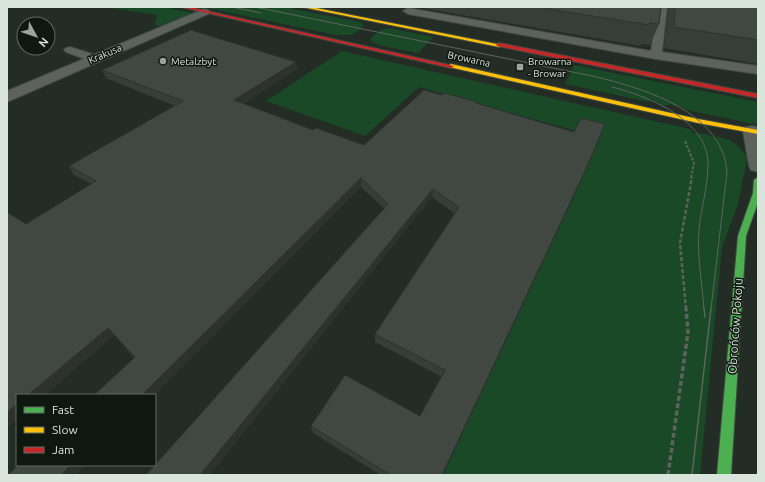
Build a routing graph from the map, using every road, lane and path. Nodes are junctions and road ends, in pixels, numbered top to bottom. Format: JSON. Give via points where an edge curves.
{"nodes":[{"id":1,"x":183,"y":7,"type":"edge"},
{"id":2,"x":304,"y":7,"type":"edge"},
{"id":3,"x":662,"y":7,"type":"edge"},
{"id":4,"x":411,"y":9,"type":"edge"},
{"id":5,"x":204,"y":12,"type":"junction"},
{"id":6,"x":380,"y":22,"type":"junction"},
{"id":7,"x":393,"y":25,"type":"junction"},
{"id":8,"x":353,"y":44,"type":"junction"},
{"id":9,"x":70,"y":50,"type":"dead end"},
{"id":10,"x":656,"y":54,"type":"junction"},
{"id":11,"x":94,"y":59,"type":"junction"},
{"id":12,"x":758,"y":70,"type":"edge"},
{"id":13,"x":758,"y":96,"type":"edge"},
{"id":14,"x":7,"y":97,"type":"edge"},
{"id":15,"x":755,"y":132,"type":"edge"},
{"id":16,"x":684,"y":137,"type":"dead end"},
{"id":17,"x":758,"y":166,"type":"edge"},
{"id":18,"x":758,"y":180,"type":"edge"},
{"id":19,"x":668,"y":475,"type":"edge"},
{"id":20,"x":724,"y":475,"type":"edge"}],
"edges":[{"from":1,"to":5,"type":"main road","name":"Browarna"},
{"from":2,"to":6,"type":"main road","name":"Browarna"},
{"from":3,"to":10,"type":"lane"},
{"from":4,"to":7,"type":"lane"},
{"from":4,"to":10,"type":"lane"},
{"from":5,"to":8,"type":"main road","name":"Browarna"},
{"from":5,"to":11,"type":"street","name":"Krakusa"},
{"from":6,"to":7,"type":"main road","name":"Browarna"},
{"from":6,"to":8,"type":"main road"},
{"from":7,"to":13,"type":"main road","name":"Browarna"},
{"from":8,"to":15,"type":"main road","name":"Browarna"},
{"from":9,"to":11,"type":"lane"},
{"from":10,"to":12,"type":"lane"},
{"from":11,"to":14,"type":"street","name":"Krakusa"},
{"from":15,"to":17,"type":"street"},
{"from":16,"to":19,"type":"path","via":[[694,163],[680,243],[688,332]]},
{"from":18,"to":20,"type":"main road","name":"Obrońców Pokoju","via":[[757,193],[742,236]]}]}
